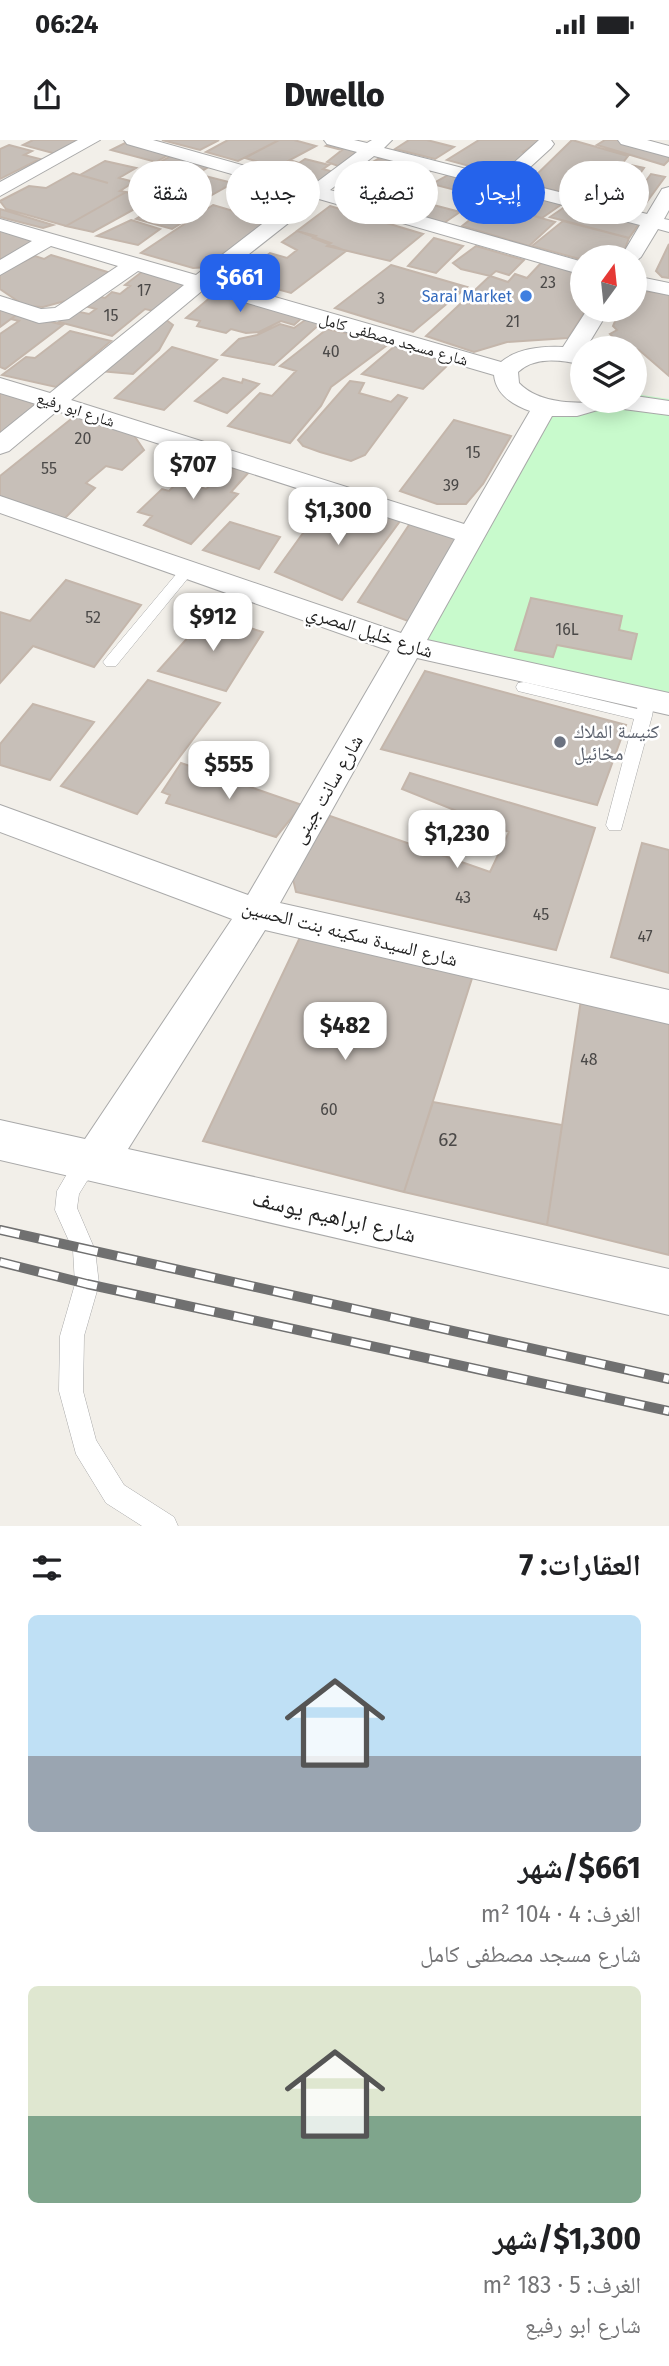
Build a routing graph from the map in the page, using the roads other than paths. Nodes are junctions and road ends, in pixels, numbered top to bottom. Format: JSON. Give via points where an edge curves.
{"nodes":[{"id":1,"x":91,"y":140,"type":"edge"},
{"id":2,"x":133,"y":140,"type":"edge"},
{"id":3,"x":333,"y":140,"type":"edge"},
{"id":4,"x":627,"y":140,"type":"edge"},
{"id":5,"x":545,"y":144,"type":"dead end"},
{"id":6,"x":376,"y":145,"type":"edge"},
{"id":7,"x":669,"y":152,"type":"edge"},
{"id":8,"x":526,"y":161,"type":"edge"},
{"id":9,"x":226,"y":168,"type":"edge"},
{"id":10,"x":452,"y":169,"type":"edge"},
{"id":11,"x":320,"y":188,"type":"edge"},
{"id":12,"x":0,"y":190,"type":"edge"},
{"id":13,"x":669,"y":193,"type":"edge"},
{"id":14,"x":545,"y":195,"type":"edge"},
{"id":15,"x":320,"y":196,"type":"edge"},
{"id":16,"x":274,"y":224,"type":"edge"},
{"id":17,"x":661,"y":224,"type":"edge"},
{"id":18,"x":0,"y":225,"type":"edge"},
{"id":19,"x":49,"y":239,"type":"junction"},
{"id":20,"x":642,"y":245,"type":"edge"},
{"id":21,"x":135,"y":264,"type":"junction"},
{"id":22,"x":570,"y":265,"type":"edge"},
{"id":23,"x":0,"y":270,"type":"edge"},
{"id":24,"x":199,"y":283,"type":"junction"},
{"id":25,"x":648,"y":285,"type":"edge"},
{"id":26,"x":669,"y":289,"type":"edge"},
{"id":27,"x":0,"y":303,"type":"edge"},
{"id":28,"x":570,"y":356,"type":"edge"},
{"id":29,"x":506,"y":371,"type":"junction"},
{"id":30,"x":0,"y":385,"type":"edge"},
{"id":31,"x":53,"y":402,"type":"junction"},
{"id":32,"x":647,"y":405,"type":"edge"},
{"id":33,"x":545,"y":407,"type":"junction"},
{"id":34,"x":570,"y":407,"type":"edge"},
{"id":35,"x":669,"y":408,"type":"edge"},
{"id":36,"x":0,"y":446,"type":"edge"},
{"id":37,"x":0,"y":504,"type":"edge"},
{"id":38,"x":471,"y":535,"type":"junction"},
{"id":39,"x":188,"y":569,"type":"junction"},
{"id":40,"x":408,"y":646,"type":"junction"},
{"id":41,"x":111,"y":662,"type":"dead end"},
{"id":42,"x":524,"y":687,"type":"dead end"},
{"id":43,"x":653,"y":706,"type":"edge"},
{"id":44,"x":0,"y":818,"type":"edge"},
{"id":45,"x":615,"y":825,"type":"dead end"},
{"id":46,"x":256,"y":914,"type":"junction"},
{"id":47,"x":669,"y":1007,"type":"edge"},
{"id":48,"x":0,"y":1140,"type":"edge"},
{"id":49,"x":96,"y":1163,"type":"junction"},
{"id":50,"x":669,"y":1292,"type":"edge"},
{"id":51,"x":165,"y":1526,"type":"edge"}],
"edges":[{"from":1,"to":12,"type":"street"},
{"from":2,"to":9,"type":"street"},
{"from":3,"to":6,"type":"street"},
{"from":4,"to":7,"type":"street"},
{"from":5,"to":8,"type":"street"},
{"from":6,"to":10,"type":"street"},
{"from":6,"to":11,"type":"street"},
{"from":13,"to":17,"type":"street"},
{"from":14,"to":17,"type":"street"},
{"from":15,"to":22,"type":"street"},
{"from":16,"to":24,"type":"street"},
{"from":17,"to":20,"type":"street"},
{"from":18,"to":19,"type":"street","name":"شارع مسجد مصطفى كامل"},
{"from":19,"to":21,"type":"street","name":"شارع مسجد مصطفى كامل"},
{"from":19,"to":23,"type":"street"},
{"from":21,"to":24,"type":"street","name":"شارع مسجد مصطفى كامل"},
{"from":21,"to":27,"type":"street","via":[[61,314],[39,316]]},
{"from":24,"to":29,"type":"street","name":"شارع مسجد مصطفى كامل"},
{"from":24,"to":31,"type":"street"},
{"from":25,"to":26,"type":"street"},
{"from":28,"to":29,"type":"street","via":[[526,358]]},
{"from":29,"to":33,"type":"street","via":[[512,392]]},
{"from":30,"to":31,"type":"street","name":"شارع ابو رفيع"},
{"from":31,"to":36,"type":"street"},
{"from":31,"to":38,"type":"street","name":"شارع ابو رفيع"},
{"from":32,"to":35,"type":"street"},
{"from":33,"to":34,"type":"street"},
{"from":33,"to":38,"type":"street","name":"شارع سانت جينى"},
{"from":37,"to":39,"type":"street","name":"شارع خليل المصري"},
{"from":38,"to":40,"type":"street","name":"شارع سانت جينى"},
{"from":39,"to":40,"type":"street","name":"شارع خليل المصري"},
{"from":39,"to":41,"type":"lane"},
{"from":40,"to":43,"type":"street","name":"شارع خليل المصري"},
{"from":40,"to":46,"type":"street","name":"شارع سانت جينى"},
{"from":42,"to":43,"type":"lane"},
{"from":43,"to":45,"type":"lane"},
{"from":44,"to":46,"type":"street","name":"شارع السيدة سكينه بنت الحسين"},
{"from":46,"to":47,"type":"street","name":"شارع السيدة سكينه بنت الحسين"},
{"from":46,"to":49,"type":"street","name":"شارع سانت جينى"},
{"from":48,"to":49,"type":"street","name":"شارع ابراهيم يوسف"},
{"from":49,"to":50,"type":"street","name":"شارع ابراهيم يوسف"},
{"from":49,"to":51,"type":"lane","via":[[79,1174],[68,1191],[66,1210],[84,1250],[87,1284],[72,1336],[71,1391],[85,1445],[115,1494]]}]}
